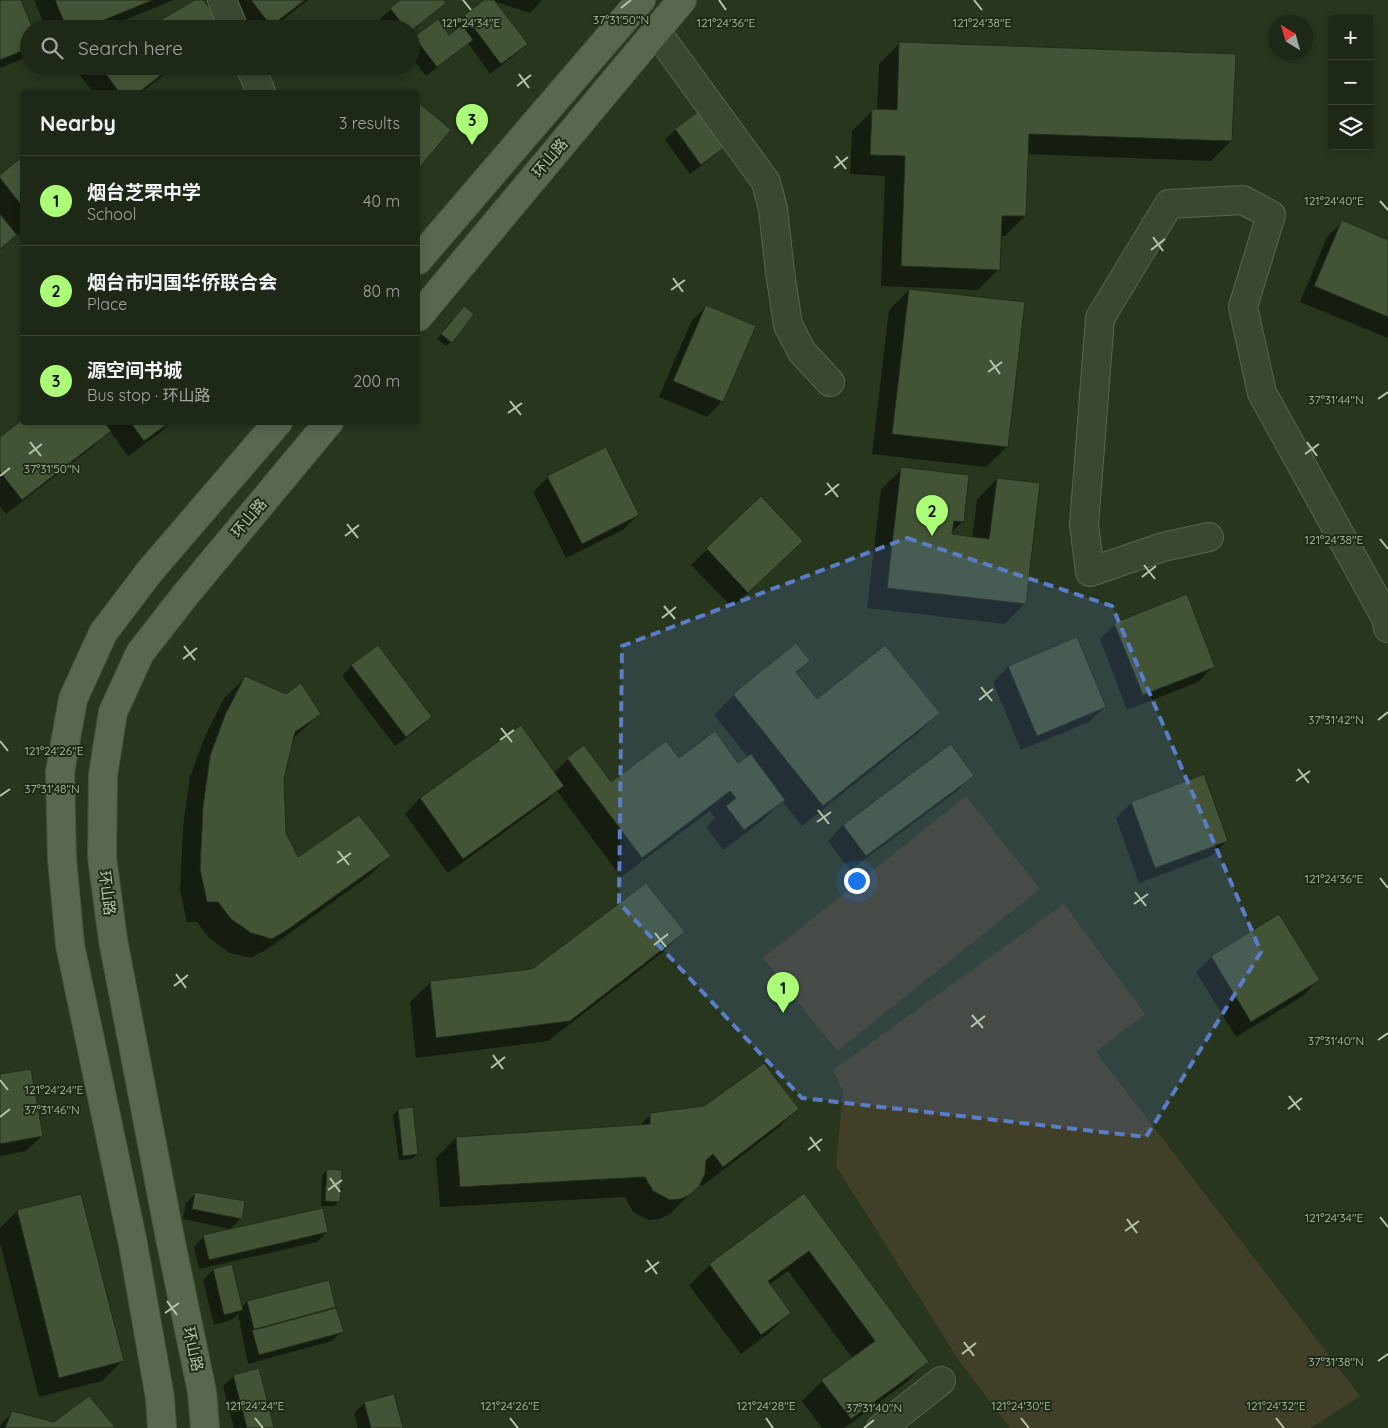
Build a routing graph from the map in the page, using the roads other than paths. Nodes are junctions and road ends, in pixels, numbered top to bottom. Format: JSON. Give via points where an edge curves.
{"nodes":[{"id":1,"x":222,"y":0,"type":"edge"},
{"id":2,"x":641,"y":0,"type":"edge"},
{"id":3,"x":682,"y":0,"type":"edge"},
{"id":4,"x":230,"y":20,"type":"edge"},
{"id":5,"x":656,"y":31,"type":"junction"},
{"id":6,"x":254,"y":75,"type":"edge"},
{"id":7,"x":260,"y":90,"type":"edge"},
{"id":8,"x":420,"y":258,"type":"edge"},
{"id":9,"x":420,"y":315,"type":"edge"},
{"id":10,"x":830,"y":382,"type":"dead end"},
{"id":11,"x":275,"y":425,"type":"edge"},
{"id":12,"x":327,"y":425,"type":"edge"},
{"id":13,"x":1209,"y":537,"type":"dead end"},
{"id":14,"x":1388,"y":628,"type":"edge"},
{"id":15,"x":941,"y":1381,"type":"dead end"},
{"id":16,"x":162,"y":1428,"type":"edge"},
{"id":17,"x":205,"y":1428,"type":"edge"},
{"id":18,"x":881,"y":1428,"type":"edge"}],
"edges":[{"from":1,"to":4,"type":"street"},
{"from":2,"to":8,"type":"main road"},
{"from":3,"to":5,"type":"main road","name":"环山路"},
{"from":5,"to":9,"type":"main road","name":"环山路"},
{"from":5,"to":10,"type":"street","via":[[766,182],[773,209],[788,325],[802,352]]},
{"from":6,"to":7,"type":"street"},
{"from":11,"to":16,"type":"main road","via":[[150,571],[103,633],[73,699],[60,772],[62,859],[70,945],[133,1244],[160,1398]]},
{"from":12,"to":17,"type":"main road","name":"环山路","via":[[140,653],[113,712],[102,775],[102,856],[113,940],[202,1392]]},
{"from":13,"to":14,"type":"street","via":[[1163,547],[1090,572],[1084,525],[1100,318],[1169,204],[1243,200],[1271,215],[1242,307],[1262,393],[1386,618]]},
{"from":15,"to":18,"type":"street"}]}
